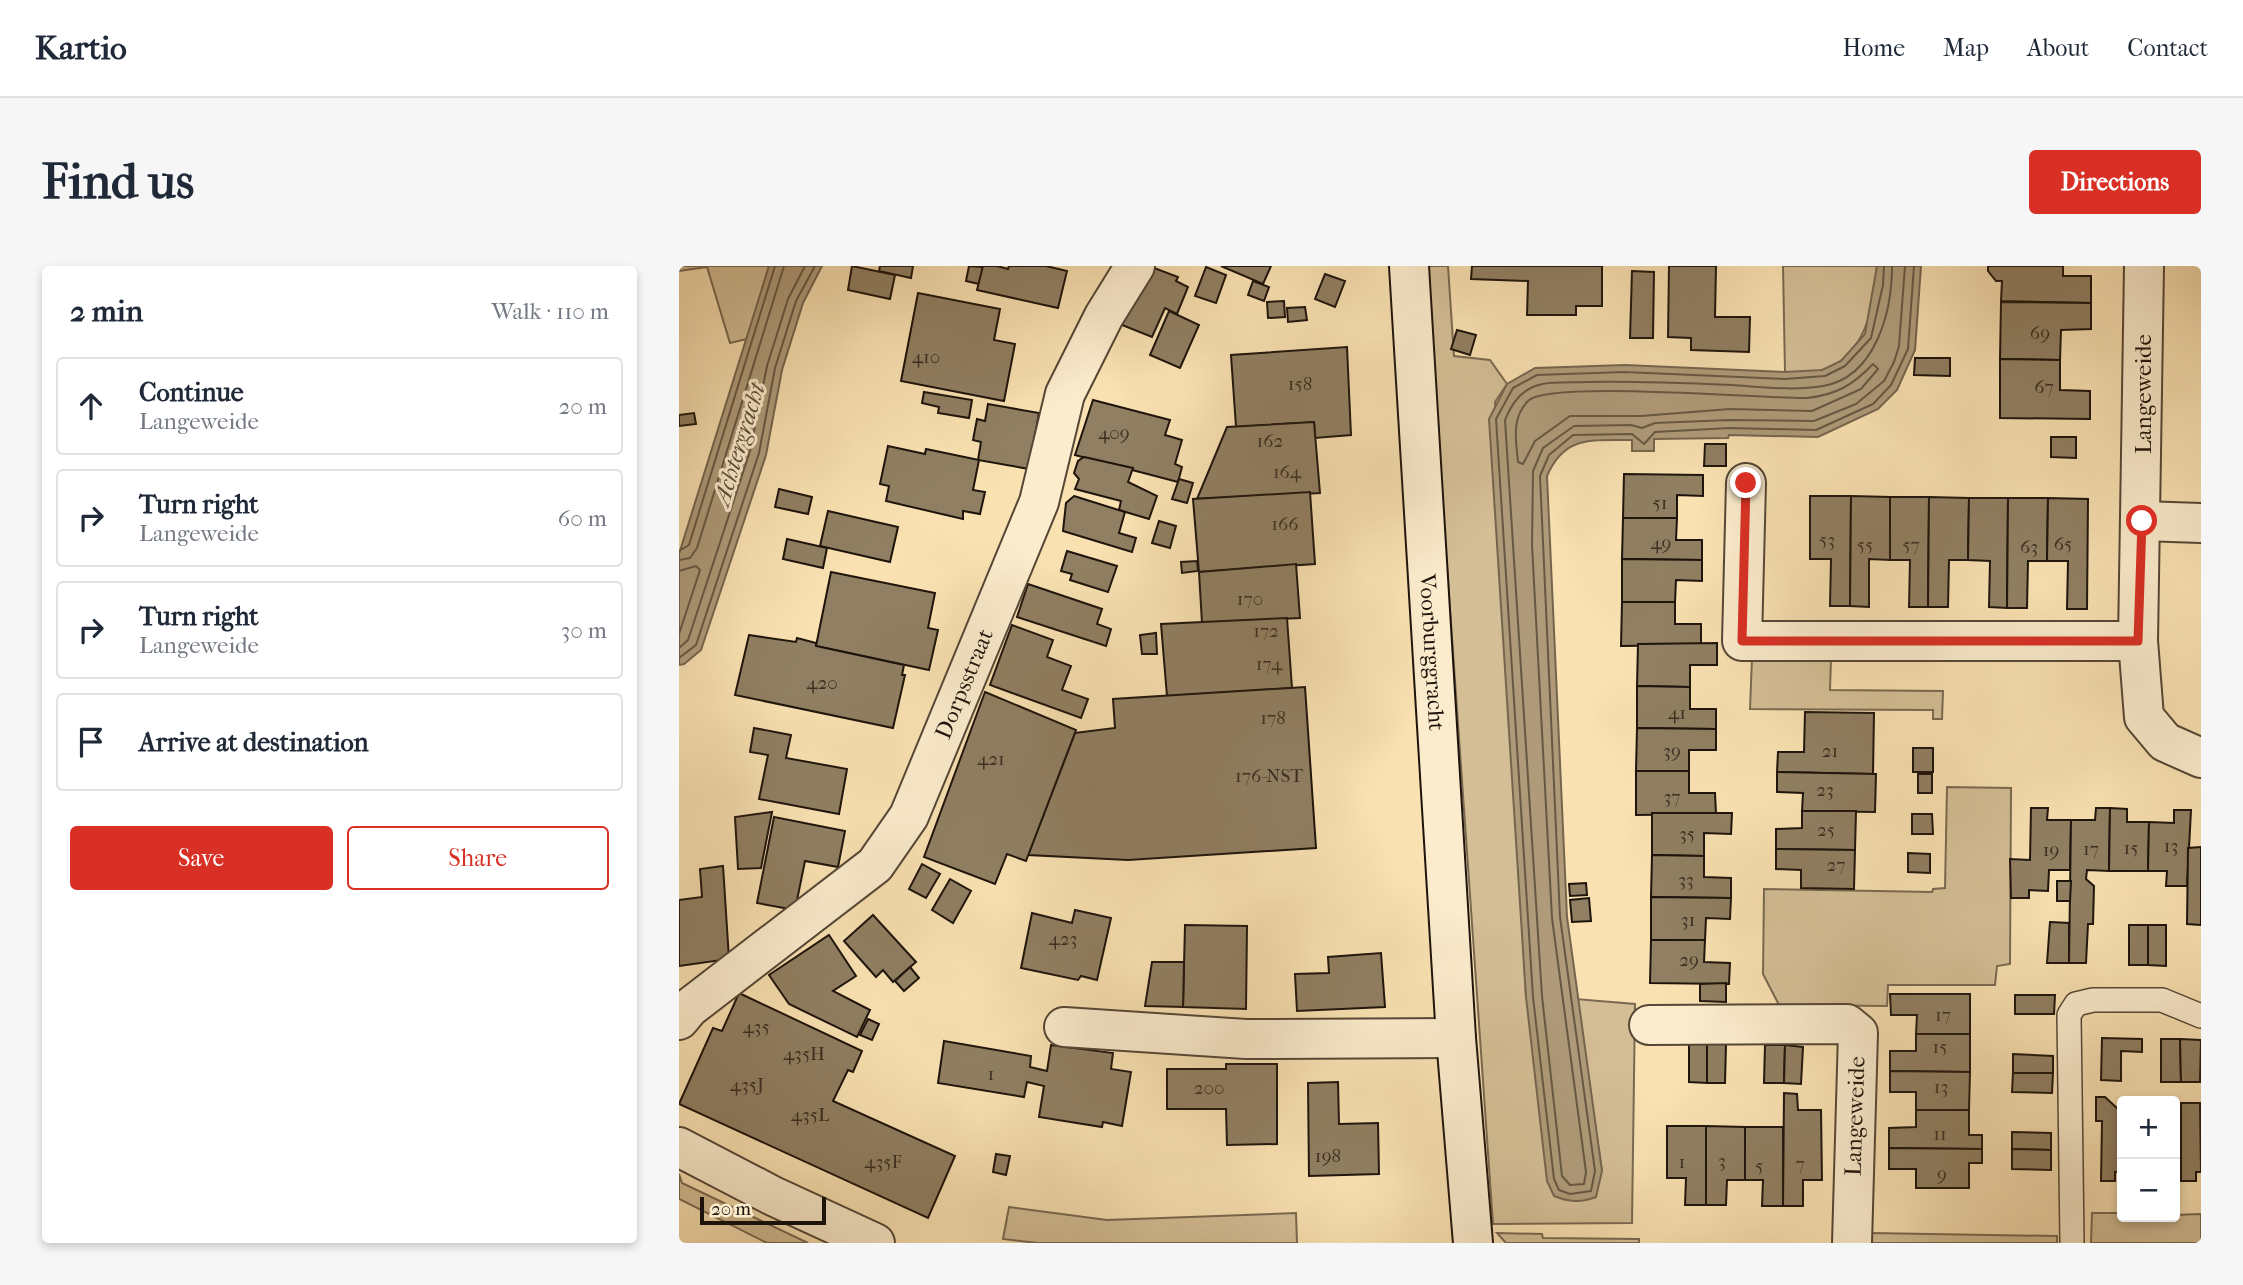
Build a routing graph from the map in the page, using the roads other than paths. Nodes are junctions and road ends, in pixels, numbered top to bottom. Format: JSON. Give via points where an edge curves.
{"nodes":[{"id":1,"x":1135,"y":266,"type":"edge"},
{"id":2,"x":1409,"y":266,"type":"edge"},
{"id":3,"x":2144,"y":266,"type":"edge"},
{"id":4,"x":1746,"y":483,"type":"dead end"},
{"id":5,"x":2142,"y":521,"type":"junction"},
{"id":6,"x":2201,"y":523,"type":"edge"},
{"id":7,"x":2138,"y":641,"type":"junction"},
{"id":8,"x":2201,"y":758,"type":"edge"},
{"id":9,"x":2201,"y":1016,"type":"edge"},
{"id":10,"x":679,"y":1020,"type":"edge"},
{"id":11,"x":1649,"y":1025,"type":"dead end"},
{"id":12,"x":1064,"y":1027,"type":"dead end"},
{"id":13,"x":1456,"y":1038,"type":"junction"},
{"id":14,"x":679,"y":1147,"type":"edge"},
{"id":15,"x":875,"y":1243,"type":"edge"},
{"id":16,"x":1473,"y":1243,"type":"edge"},
{"id":17,"x":1851,"y":1243,"type":"edge"},
{"id":18,"x":2072,"y":1243,"type":"edge"}],
"edges":[{"from":1,"to":10,"type":"street","name":"Dorpsstraat","via":[[1065,394],[1039,502],[909,816],[875,865],[689,1007]]},
{"from":2,"to":13,"type":"street","name":"Voorburggracht"},
{"from":3,"to":5,"type":"street","name":"Langeweide"},
{"from":4,"to":7,"type":"street","via":[[1742,641]]},
{"from":5,"to":6,"type":"street"},
{"from":5,"to":7,"type":"street","name":"Langeweide"},
{"from":7,"to":8,"type":"street","name":"Langeweide","via":[[2144,718],[2165,742]]},
{"from":9,"to":18,"type":"lane","via":[[2162,1000],[2093,1000],[2076,1004],[2069,1015]]},
{"from":11,"to":17,"type":"street","name":"Langeweide","via":[[1847,1024],[1858,1032]]},
{"from":12,"to":13,"type":"street","via":[[1246,1040]]},
{"from":13,"to":16,"type":"street","name":"Voorburggracht"},
{"from":14,"to":15,"type":"street"}]}
